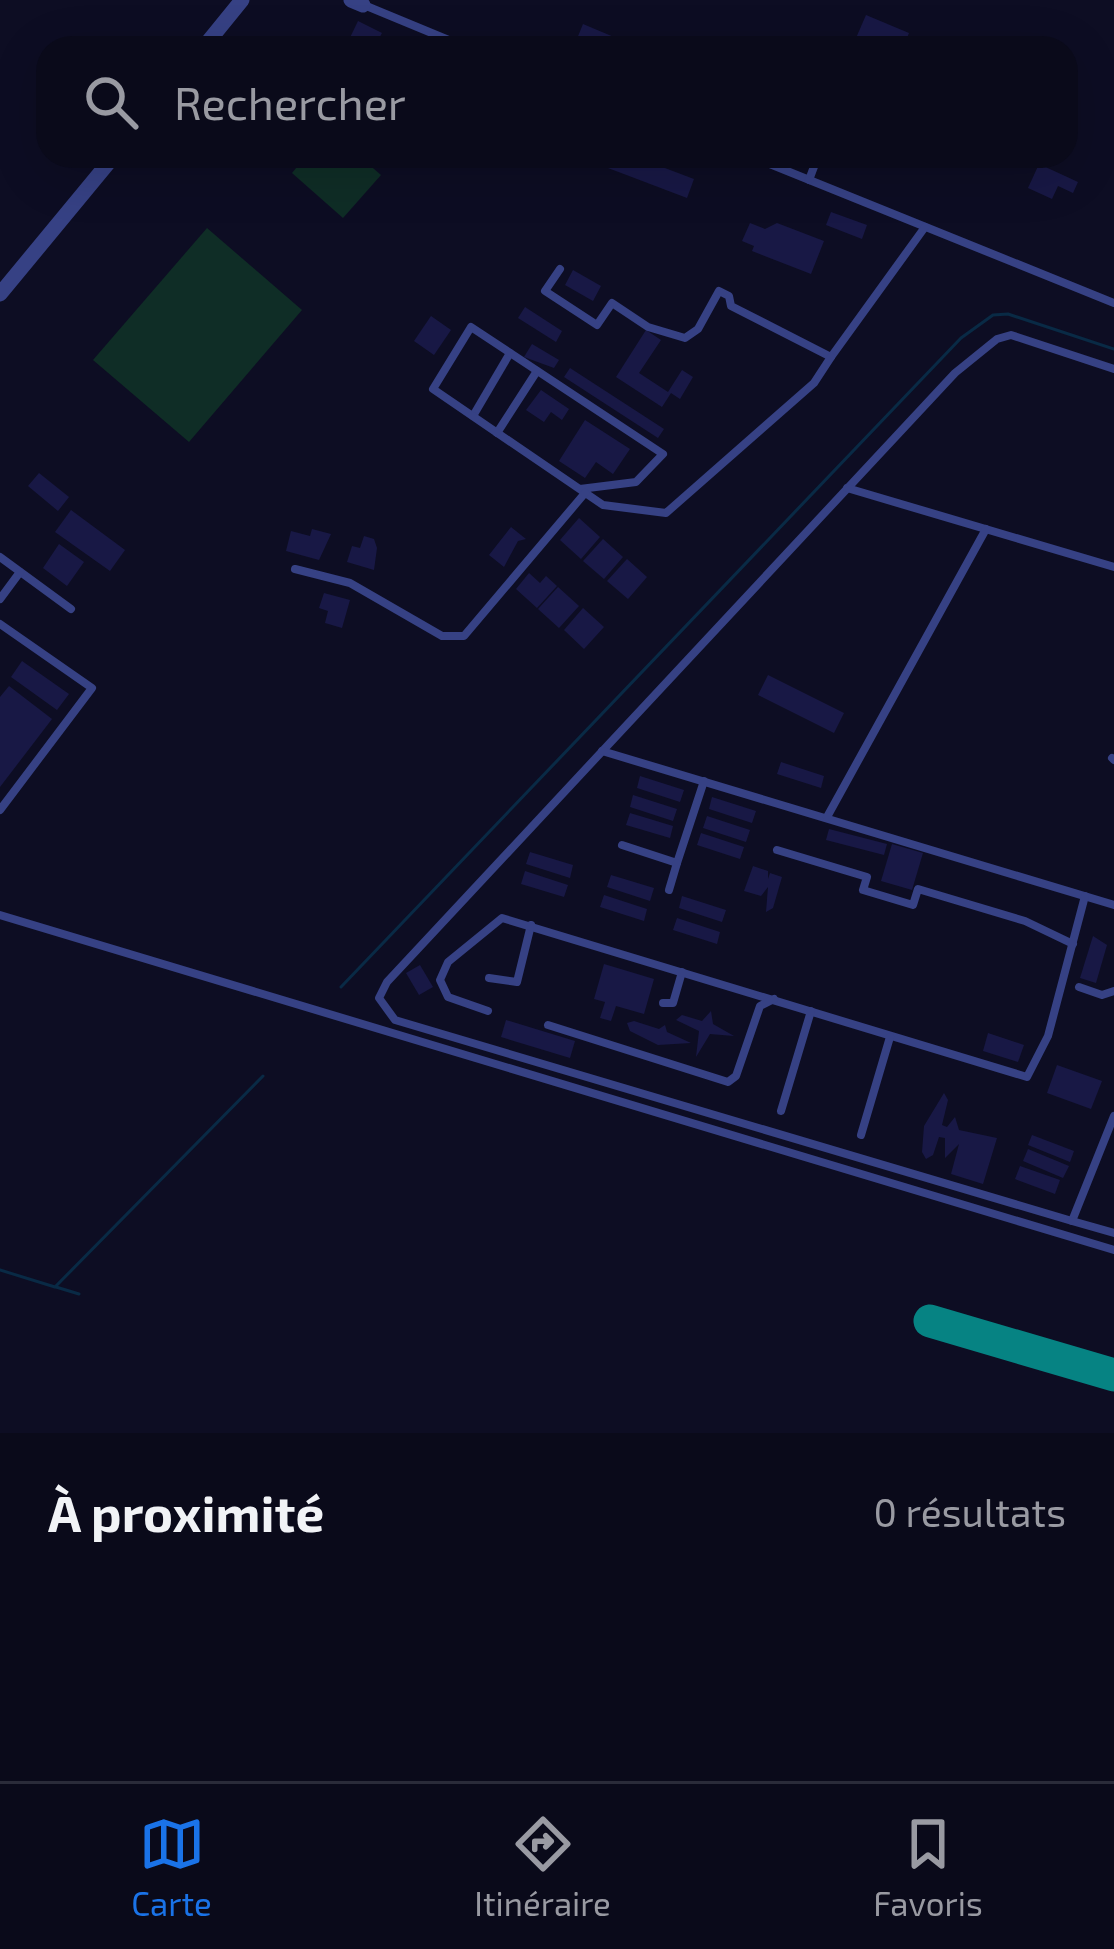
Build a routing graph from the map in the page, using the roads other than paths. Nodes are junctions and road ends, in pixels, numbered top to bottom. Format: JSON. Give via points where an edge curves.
{"nodes":[{"id":1,"x":242,"y":0,"type":"edge"},
{"id":2,"x":357,"y":2,"type":"edge"},
{"id":3,"x":212,"y":36,"type":"edge"},
{"id":4,"x":439,"y":36,"type":"edge"},
{"id":5,"x":104,"y":168,"type":"edge"},
{"id":6,"x":780,"y":168,"type":"edge"},
{"id":7,"x":813,"y":168,"type":"edge"},
{"id":8,"x":808,"y":179,"type":"junction"},
{"id":9,"x":925,"y":227,"type":"junction"},
{"id":10,"x":560,"y":268,"type":"dead end"},
{"id":11,"x":0,"y":294,"type":"edge"},
{"id":12,"x":1114,"y":303,"type":"edge"},
{"id":13,"x":510,"y":353,"type":"junction"},
{"id":14,"x":830,"y":357,"type":"junction"},
{"id":15,"x":537,"y":370,"type":"junction"},
{"id":16,"x":1114,"y":370,"type":"edge"},
{"id":17,"x":472,"y":416,"type":"junction"},
{"id":18,"x":497,"y":433,"type":"junction"},
{"id":19,"x":847,"y":488,"type":"junction"},
{"id":20,"x":583,"y":491,"type":"junction"},
{"id":21,"x":986,"y":529,"type":"junction"},
{"id":22,"x":0,"y":557,"type":"edge"},
{"id":23,"x":1114,"y":567,"type":"edge"},
{"id":24,"x":295,"y":569,"type":"dead end"},
{"id":25,"x":20,"y":572,"type":"junction"},
{"id":26,"x":0,"y":599,"type":"edge"},
{"id":27,"x":71,"y":608,"type":"dead end"},
{"id":28,"x":0,"y":624,"type":"edge"},
{"id":29,"x":602,"y":751,"type":"junction"},
{"id":30,"x":704,"y":781,"type":"junction"},
{"id":31,"x":0,"y":810,"type":"edge"},
{"id":32,"x":827,"y":817,"type":"junction"},
{"id":33,"x":622,"y":845,"type":"dead end"},
{"id":34,"x":776,"y":850,"type":"dead end"},
{"id":35,"x":677,"y":863,"type":"junction"},
{"id":36,"x":669,"y":890,"type":"dead end"},
{"id":37,"x":1085,"y":896,"type":"junction"},
{"id":38,"x":1114,"y":905,"type":"edge"},
{"id":39,"x":0,"y":915,"type":"edge"},
{"id":40,"x":531,"y":925,"type":"junction"},
{"id":41,"x":1073,"y":944,"type":"junction"},
{"id":42,"x":682,"y":972,"type":"junction"},
{"id":43,"x":489,"y":978,"type":"dead end"},
{"id":44,"x":1079,"y":987,"type":"dead end"},
{"id":45,"x":1114,"y":992,"type":"edge"},
{"id":46,"x":775,"y":998,"type":"junction"},
{"id":47,"x":663,"y":1003,"type":"dead end"},
{"id":48,"x":488,"y":1011,"type":"dead end"},
{"id":49,"x":811,"y":1011,"type":"junction"},
{"id":50,"x":548,"y":1025,"type":"dead end"},
{"id":51,"x":890,"y":1037,"type":"junction"},
{"id":52,"x":781,"y":1112,"type":"dead end"},
{"id":53,"x":1114,"y":1116,"type":"edge"},
{"id":54,"x":861,"y":1135,"type":"dead end"},
{"id":55,"x":1072,"y":1221,"type":"junction"},
{"id":56,"x":1114,"y":1233,"type":"edge"},
{"id":57,"x":1114,"y":1250,"type":"edge"}],
"edges":[{"from":1,"to":3,"type":"street"},
{"from":2,"to":4,"type":"lane"},
{"from":5,"to":11,"type":"street"},
{"from":6,"to":8,"type":"lane"},
{"from":7,"to":8,"type":"lane"},
{"from":8,"to":9,"type":"lane"},
{"from":9,"to":12,"type":"lane"},
{"from":9,"to":14,"type":"lane"},
{"from":10,"to":14,"type":"lane","via":[[545,292],[597,326],[612,303],[647,327],[685,338],[719,291],[731,306]]},
{"from":13,"to":15,"type":"lane"},
{"from":13,"to":17,"type":"lane"},
{"from":13,"to":17,"type":"lane","via":[[471,327],[433,388]]},
{"from":14,"to":20,"type":"lane","via":[[814,383],[666,513],[603,505]]},
{"from":15,"to":18,"type":"lane"},
{"from":15,"to":20,"type":"lane","via":[[663,454],[637,482]]},
{"from":16,"to":19,"type":"lane","via":[[1028,337],[997,339]]},
{"from":17,"to":18,"type":"lane"},
{"from":18,"to":20,"type":"lane"},
{"from":19,"to":21,"type":"lane"},
{"from":19,"to":29,"type":"lane"},
{"from":20,"to":24,"type":"lane","via":[[464,636],[442,636],[350,583]]},
{"from":21,"to":23,"type":"lane"},
{"from":21,"to":32,"type":"lane"},
{"from":22,"to":25,"type":"lane"},
{"from":25,"to":26,"type":"lane"},
{"from":25,"to":27,"type":"lane"},
{"from":28,"to":31,"type":"lane","via":[[92,688]]},
{"from":29,"to":30,"type":"lane"},
{"from":29,"to":55,"type":"lane","via":[[387,982],[382,1008],[395,1020]]},
{"from":30,"to":32,"type":"lane"},
{"from":30,"to":35,"type":"lane"},
{"from":32,"to":37,"type":"lane"},
{"from":33,"to":35,"type":"lane"},
{"from":34,"to":41,"type":"lane","via":[[867,877],[863,890],[913,905],[918,889]]},
{"from":35,"to":36,"type":"lane"},
{"from":37,"to":38,"type":"lane"},
{"from":37,"to":41,"type":"lane"},
{"from":39,"to":57,"type":"lane"},
{"from":40,"to":42,"type":"lane"},
{"from":40,"to":43,"type":"lane","via":[[517,982]]},
{"from":40,"to":48,"type":"lane","via":[[502,918],[448,962],[440,980],[448,997]]},
{"from":41,"to":51,"type":"lane","via":[[1048,1036],[1027,1077]]},
{"from":42,"to":46,"type":"lane"},
{"from":42,"to":47,"type":"lane","via":[[678,995]]},
{"from":44,"to":45,"type":"lane"},
{"from":46,"to":49,"type":"lane"},
{"from":46,"to":50,"type":"lane","via":[[760,1006],[728,1082]]},
{"from":49,"to":51,"type":"lane"},
{"from":49,"to":52,"type":"lane"},
{"from":51,"to":54,"type":"lane"},
{"from":53,"to":55,"type":"lane"},
{"from":55,"to":56,"type":"lane"}]}
